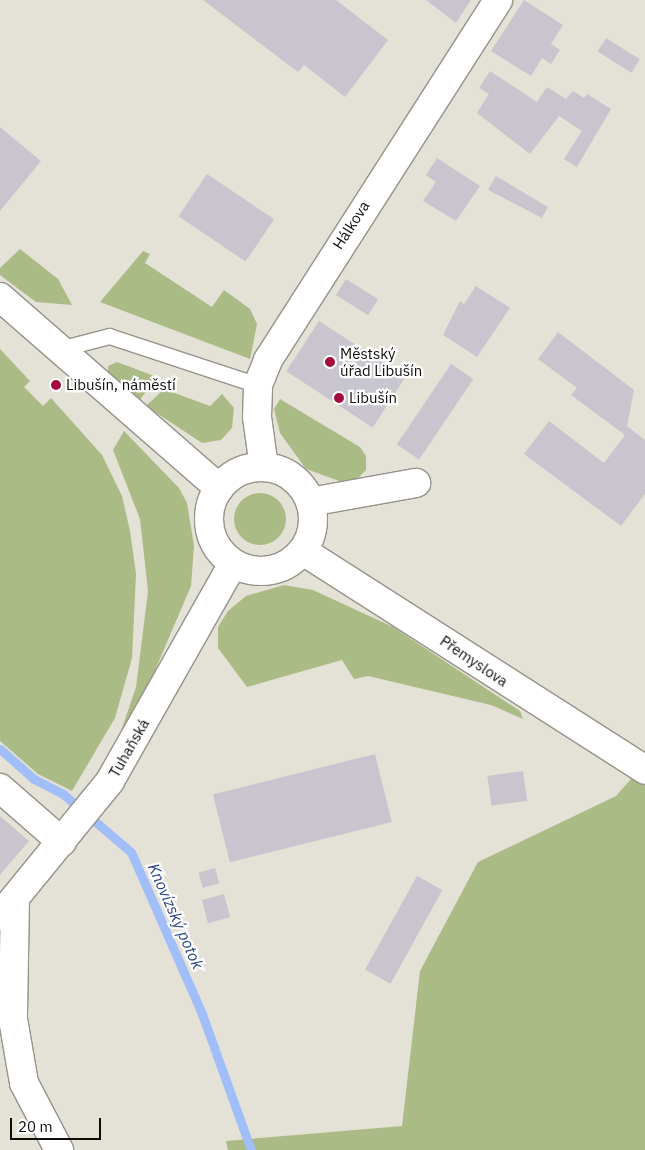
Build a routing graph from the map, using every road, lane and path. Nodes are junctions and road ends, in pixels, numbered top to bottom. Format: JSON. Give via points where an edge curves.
{"nodes":[{"id":1,"x":498,"y":0,"type":"edge"},
{"id":2,"x":0,"y":297,"type":"edge"},
{"id":3,"x":59,"y":349,"type":"junction"},
{"id":4,"x":258,"y":385,"type":"junction"},
{"id":5,"x":264,"y":467,"type":"junction"},
{"id":6,"x":416,"y":483,"type":"dead end"},
{"id":7,"x":219,"y":488,"type":"junction"},
{"id":8,"x":310,"y":502,"type":"junction"},
{"id":9,"x":303,"y":551,"type":"junction"},
{"id":10,"x":233,"y":564,"type":"junction"},
{"id":11,"x":645,"y":770,"type":"edge"},
{"id":12,"x":0,"y":788,"type":"edge"},
{"id":13,"x":67,"y":836,"type":"junction"},
{"id":14,"x":8,"y":908,"type":"edge"},
{"id":15,"x":12,"y":1080,"type":"edge"},
{"id":16,"x":59,"y":1150,"type":"edge"}],
"edges":[{"from":1,"to":4,"type":"street","name":"Hálkova","via":[[315,281]]},
{"from":2,"to":3,"type":"street"},
{"from":3,"to":4,"type":"lane","via":[[110,336]]},
{"from":3,"to":7,"type":"street"},
{"from":4,"to":5,"type":"street","name":"Hálkova","via":[[259,447]]},
{"from":5,"to":7,"type":"street","via":[[243,470]]},
{"from":5,"to":8,"type":"street","via":[[293,478]]},
{"from":6,"to":8,"type":"street"},
{"from":7,"to":10,"type":"street","via":[[210,508],[209,529],[218,549]]},
{"from":8,"to":9,"type":"street","via":[[313,522]]},
{"from":9,"to":10,"type":"street","via":[[288,564],[270,571],[251,571]]},
{"from":9,"to":11,"type":"street","name":"Přemyslova"},
{"from":10,"to":13,"type":"street","name":"Tuhaňská","via":[[105,788]]},
{"from":12,"to":13,"type":"street"},
{"from":13,"to":14,"type":"street","name":"Tuhaňská"},
{"from":14,"to":15,"type":"street"},
{"from":15,"to":16,"type":"street"}]}
